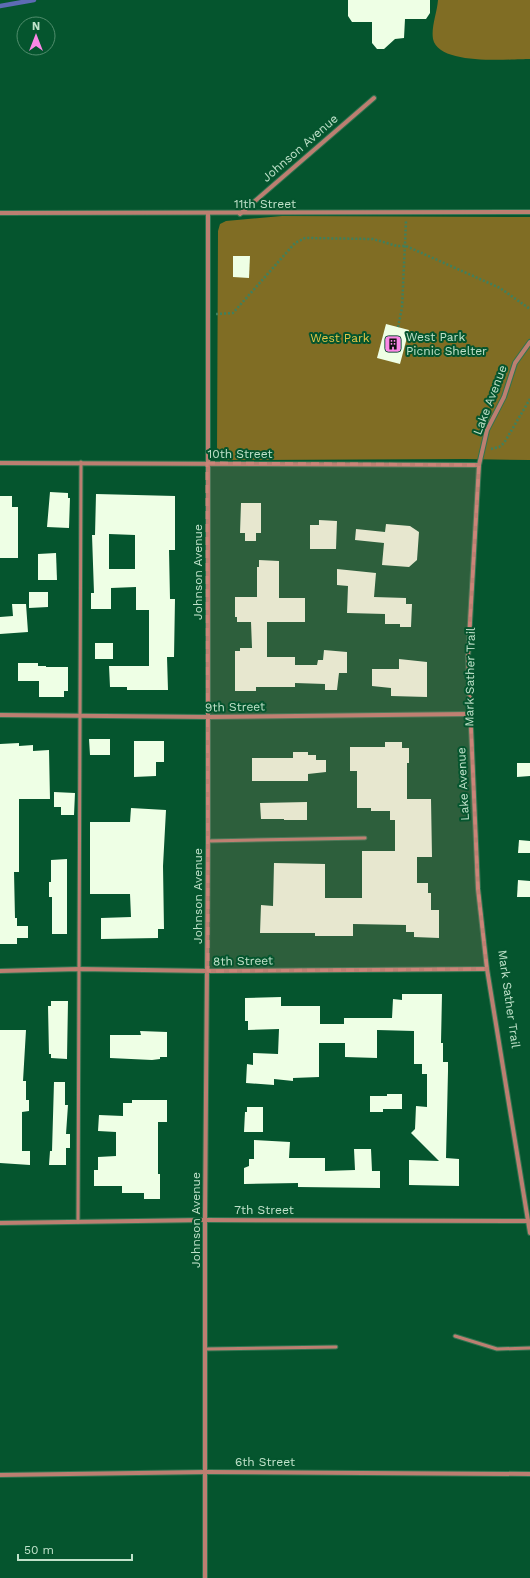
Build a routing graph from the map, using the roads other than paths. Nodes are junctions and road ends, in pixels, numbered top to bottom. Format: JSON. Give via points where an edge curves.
{"nodes":[{"id":1,"x":374,"y":98,"type":"dead end"},
{"id":2,"x":530,"y":212,"type":"edge"},
{"id":3,"x":0,"y":213,"type":"edge"},
{"id":4,"x":208,"y":214,"type":"junction"},
{"id":5,"x":239,"y":214,"type":"junction"},
{"id":6,"x":530,"y":342,"type":"edge"},
{"id":7,"x":81,"y":462,"type":"junction"},
{"id":8,"x":0,"y":463,"type":"edge"},
{"id":9,"x":207,"y":463,"type":"junction"},
{"id":10,"x":479,"y":465,"type":"junction"},
{"id":11,"x":469,"y":714,"type":"junction"},
{"id":12,"x":0,"y":716,"type":"edge"},
{"id":13,"x":79,"y":717,"type":"junction"},
{"id":14,"x":209,"y":717,"type":"junction"},
{"id":15,"x":365,"y":838,"type":"dead end"},
{"id":16,"x":208,"y":841,"type":"junction"},
{"id":17,"x":79,"y":969,"type":"junction"},
{"id":18,"x":486,"y":969,"type":"junction"},
{"id":19,"x":0,"y":971,"type":"edge"},
{"id":20,"x":208,"y":971,"type":"junction"},
{"id":21,"x":205,"y":1220,"type":"junction"},
{"id":22,"x":528,"y":1221,"type":"junction"},
{"id":23,"x":78,"y":1222,"type":"junction"},
{"id":24,"x":0,"y":1223,"type":"edge"},
{"id":25,"x":530,"y":1232,"type":"edge"},
{"id":26,"x":455,"y":1336,"type":"dead end"},
{"id":27,"x":336,"y":1347,"type":"dead end"},
{"id":28,"x":530,"y":1348,"type":"edge"},
{"id":29,"x":206,"y":1349,"type":"junction"},
{"id":30,"x":206,"y":1472,"type":"junction"},
{"id":31,"x":530,"y":1474,"type":"edge"},
{"id":32,"x":0,"y":1475,"type":"edge"},
{"id":33,"x":205,"y":1578,"type":"edge"}],
"edges":[{"from":1,"to":5,"type":"street","name":"Johnson Avenue"},
{"from":2,"to":5,"type":"street","name":"11th Street"},
{"from":3,"to":4,"type":"street","name":"11th Street"},
{"from":4,"to":5,"type":"street","name":"11th Street"},
{"from":4,"to":9,"type":"street","name":"Johnson Avenue"},
{"from":6,"to":10,"type":"street","name":"Lake Avenue","via":[[515,363],[504,397],[487,430]]},
{"from":7,"to":8,"type":"street","name":"10th Street"},
{"from":7,"to":9,"type":"street","name":"10th Street"},
{"from":7,"to":13,"type":"lane"},
{"from":9,"to":10,"type":"street","name":"10th Street"},
{"from":9,"to":14,"type":"street","name":"Johnson Avenue"},
{"from":10,"to":11,"type":"street","name":"Lake Avenue","via":[[468,657]]},
{"from":11,"to":14,"type":"street","name":"9th Street"},
{"from":11,"to":18,"type":"street","name":"Lake Avenue","via":[[478,889]]},
{"from":12,"to":13,"type":"street","name":"9th Street"},
{"from":13,"to":14,"type":"street","name":"9th Street"},
{"from":13,"to":17,"type":"lane"},
{"from":14,"to":16,"type":"street","name":"Johnson Avenue"},
{"from":15,"to":16,"type":"lane"},
{"from":16,"to":20,"type":"street","name":"Johnson Avenue"},
{"from":17,"to":19,"type":"street","name":"8th Street"},
{"from":17,"to":20,"type":"street","name":"8th Street"},
{"from":17,"to":23,"type":"lane"},
{"from":18,"to":20,"type":"street","name":"8th Street"},
{"from":18,"to":22,"type":"street","name":"Lake Avenue"},
{"from":20,"to":21,"type":"street","name":"Johnson Avenue"},
{"from":21,"to":22,"type":"street","name":"7th Street"},
{"from":21,"to":23,"type":"street","name":"7th Street"},
{"from":21,"to":29,"type":"street","name":"Johnson Avenue"},
{"from":22,"to":25,"type":"street","name":"Lake Avenue"},
{"from":23,"to":24,"type":"street","name":"7th Street"},
{"from":26,"to":28,"type":"lane","via":[[497,1349]]},
{"from":27,"to":29,"type":"lane"},
{"from":29,"to":30,"type":"street","name":"Johnson Avenue"},
{"from":30,"to":31,"type":"street","name":"6th Street"},
{"from":30,"to":32,"type":"street","name":"6th Street"},
{"from":30,"to":33,"type":"street","name":"Johnson Avenue"}]}
